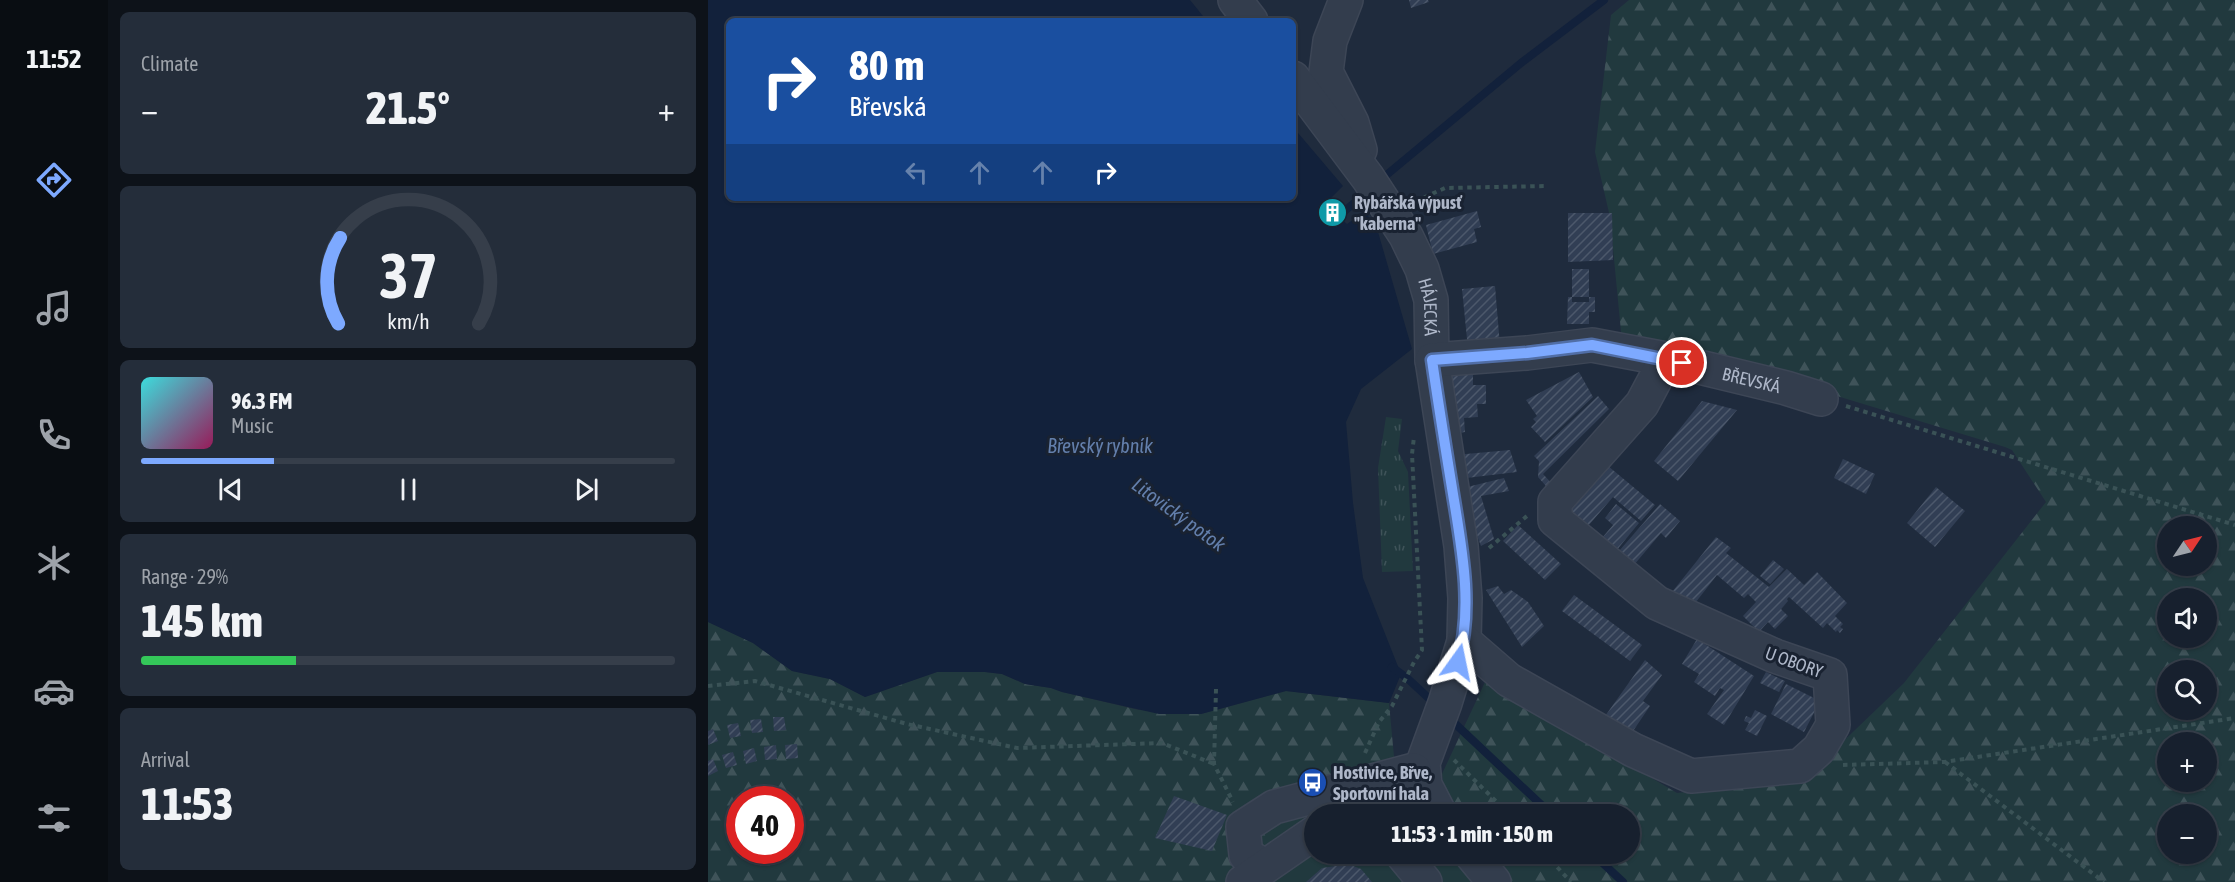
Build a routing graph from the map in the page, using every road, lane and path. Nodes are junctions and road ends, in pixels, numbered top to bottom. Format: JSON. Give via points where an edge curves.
{"nodes":[{"id":1,"x":1235,"y":0,"type":"edge"},
{"id":2,"x":1346,"y":0,"type":"edge"},
{"id":3,"x":1249,"y":18,"type":"edge"},
{"id":4,"x":1296,"y":82,"type":"edge"},
{"id":5,"x":1368,"y":178,"type":"junction"},
{"id":6,"x":1547,"y":186,"type":"dead end"},
{"id":7,"x":1406,"y":236,"type":"junction"},
{"id":8,"x":1666,"y":359,"type":"junction"},
{"id":9,"x":1432,"y":360,"type":"junction"},
{"id":10,"x":1821,"y":399,"type":"joint"},
{"id":11,"x":1415,"y":432,"type":"dead end"},
{"id":12,"x":1555,"y":507,"type":"junction"},
{"id":13,"x":2235,"y":525,"type":"edge"},
{"id":14,"x":1463,"y":570,"type":"junction"},
{"id":15,"x":1464,"y":641,"type":"junction"},
{"id":16,"x":708,"y":686,"type":"edge"},
{"id":17,"x":1216,"y":689,"type":"dead end"},
{"id":18,"x":1392,"y":706,"type":"dead end"},
{"id":19,"x":2235,"y":718,"type":"edge"},
{"id":20,"x":1431,"y":738,"type":"junction"},
{"id":21,"x":1944,"y":762,"type":"junction"},
{"id":22,"x":1214,"y":764,"type":"junction"},
{"id":23,"x":1800,"y":766,"type":"junction"},
{"id":24,"x":1365,"y":804,"type":"edge"},
{"id":25,"x":1435,"y":804,"type":"edge"},
{"id":26,"x":1499,"y":804,"type":"edge"},
{"id":27,"x":1243,"y":827,"type":"junction"},
{"id":28,"x":1304,"y":840,"type":"edge"},
{"id":29,"x":1410,"y":864,"type":"edge"},
{"id":30,"x":1479,"y":864,"type":"edge"},
{"id":31,"x":1554,"y":864,"type":"edge"},
{"id":32,"x":1254,"y":874,"type":"edge"},
{"id":33,"x":1425,"y":882,"type":"edge"},
{"id":34,"x":1494,"y":882,"type":"edge"},
{"id":35,"x":1571,"y":882,"type":"edge"},
{"id":36,"x":2104,"y":882,"type":"edge"}],
"edges":[{"from":1,"to":3,"type":"street"},
{"from":2,"to":5,"type":"street","via":[[1330,41],[1326,72],[1352,123]]},
{"from":4,"to":5,"type":"street","name":"HÁJECKÁ"},
{"from":5,"to":7,"type":"street","name":"HÁJECKÁ"},
{"from":6,"to":7,"type":"path","via":[[1445,188],[1415,201]]},
{"from":7,"to":9,"type":"street","name":"HÁJECKÁ","via":[[1431,300]]},
{"from":8,"to":9,"type":"street","name":"BŘEVSKÁ","via":[[1592,345]]},
{"from":8,"to":10,"type":"street","name":"BŘEVSKÁ"},
{"from":8,"to":12,"type":"street","via":[[1642,405],[1555,502]]},
{"from":9,"to":14,"type":"street","name":"HÁJECKÁ"},
{"from":10,"to":13,"type":"path"},
{"from":11,"to":18,"type":"path","via":[[1412,454],[1422,651]]},
{"from":12,"to":14,"type":"path","via":[[1530,514]]},
{"from":12,"to":23,"type":"street","name":"U OBORY","via":[[1555,520],[1658,603],[1775,656],[1830,675],[1833,725],[1819,750]]},
{"from":14,"to":15,"type":"street","name":"HÁJECKÁ"},
{"from":15,"to":20,"type":"street","name":"HÁJECKÁ"},
{"from":15,"to":23,"type":"street","via":[[1509,681],[1633,750],[1690,776]]},
{"from":16,"to":22,"type":"path","via":[[755,681],[907,724],[1017,748],[1162,743]]},
{"from":17,"to":22,"type":"path"},
{"from":19,"to":21,"type":"path"},
{"from":20,"to":24,"type":"street"},
{"from":20,"to":25,"type":"street","name":"HÁJECKÁ","via":[[1425,785]]},
{"from":20,"to":26,"type":"path"},
{"from":20,"to":27,"type":"street","via":[[1274,807]]},
{"from":21,"to":23,"type":"path"},
{"from":21,"to":36,"type":"path"},
{"from":22,"to":27,"type":"path"},
{"from":27,"to":32,"type":"street","via":[[1245,855]]},
{"from":28,"to":32,"type":"street"},
{"from":29,"to":33,"type":"street"},
{"from":30,"to":34,"type":"street"},
{"from":31,"to":35,"type":"path"}]}
